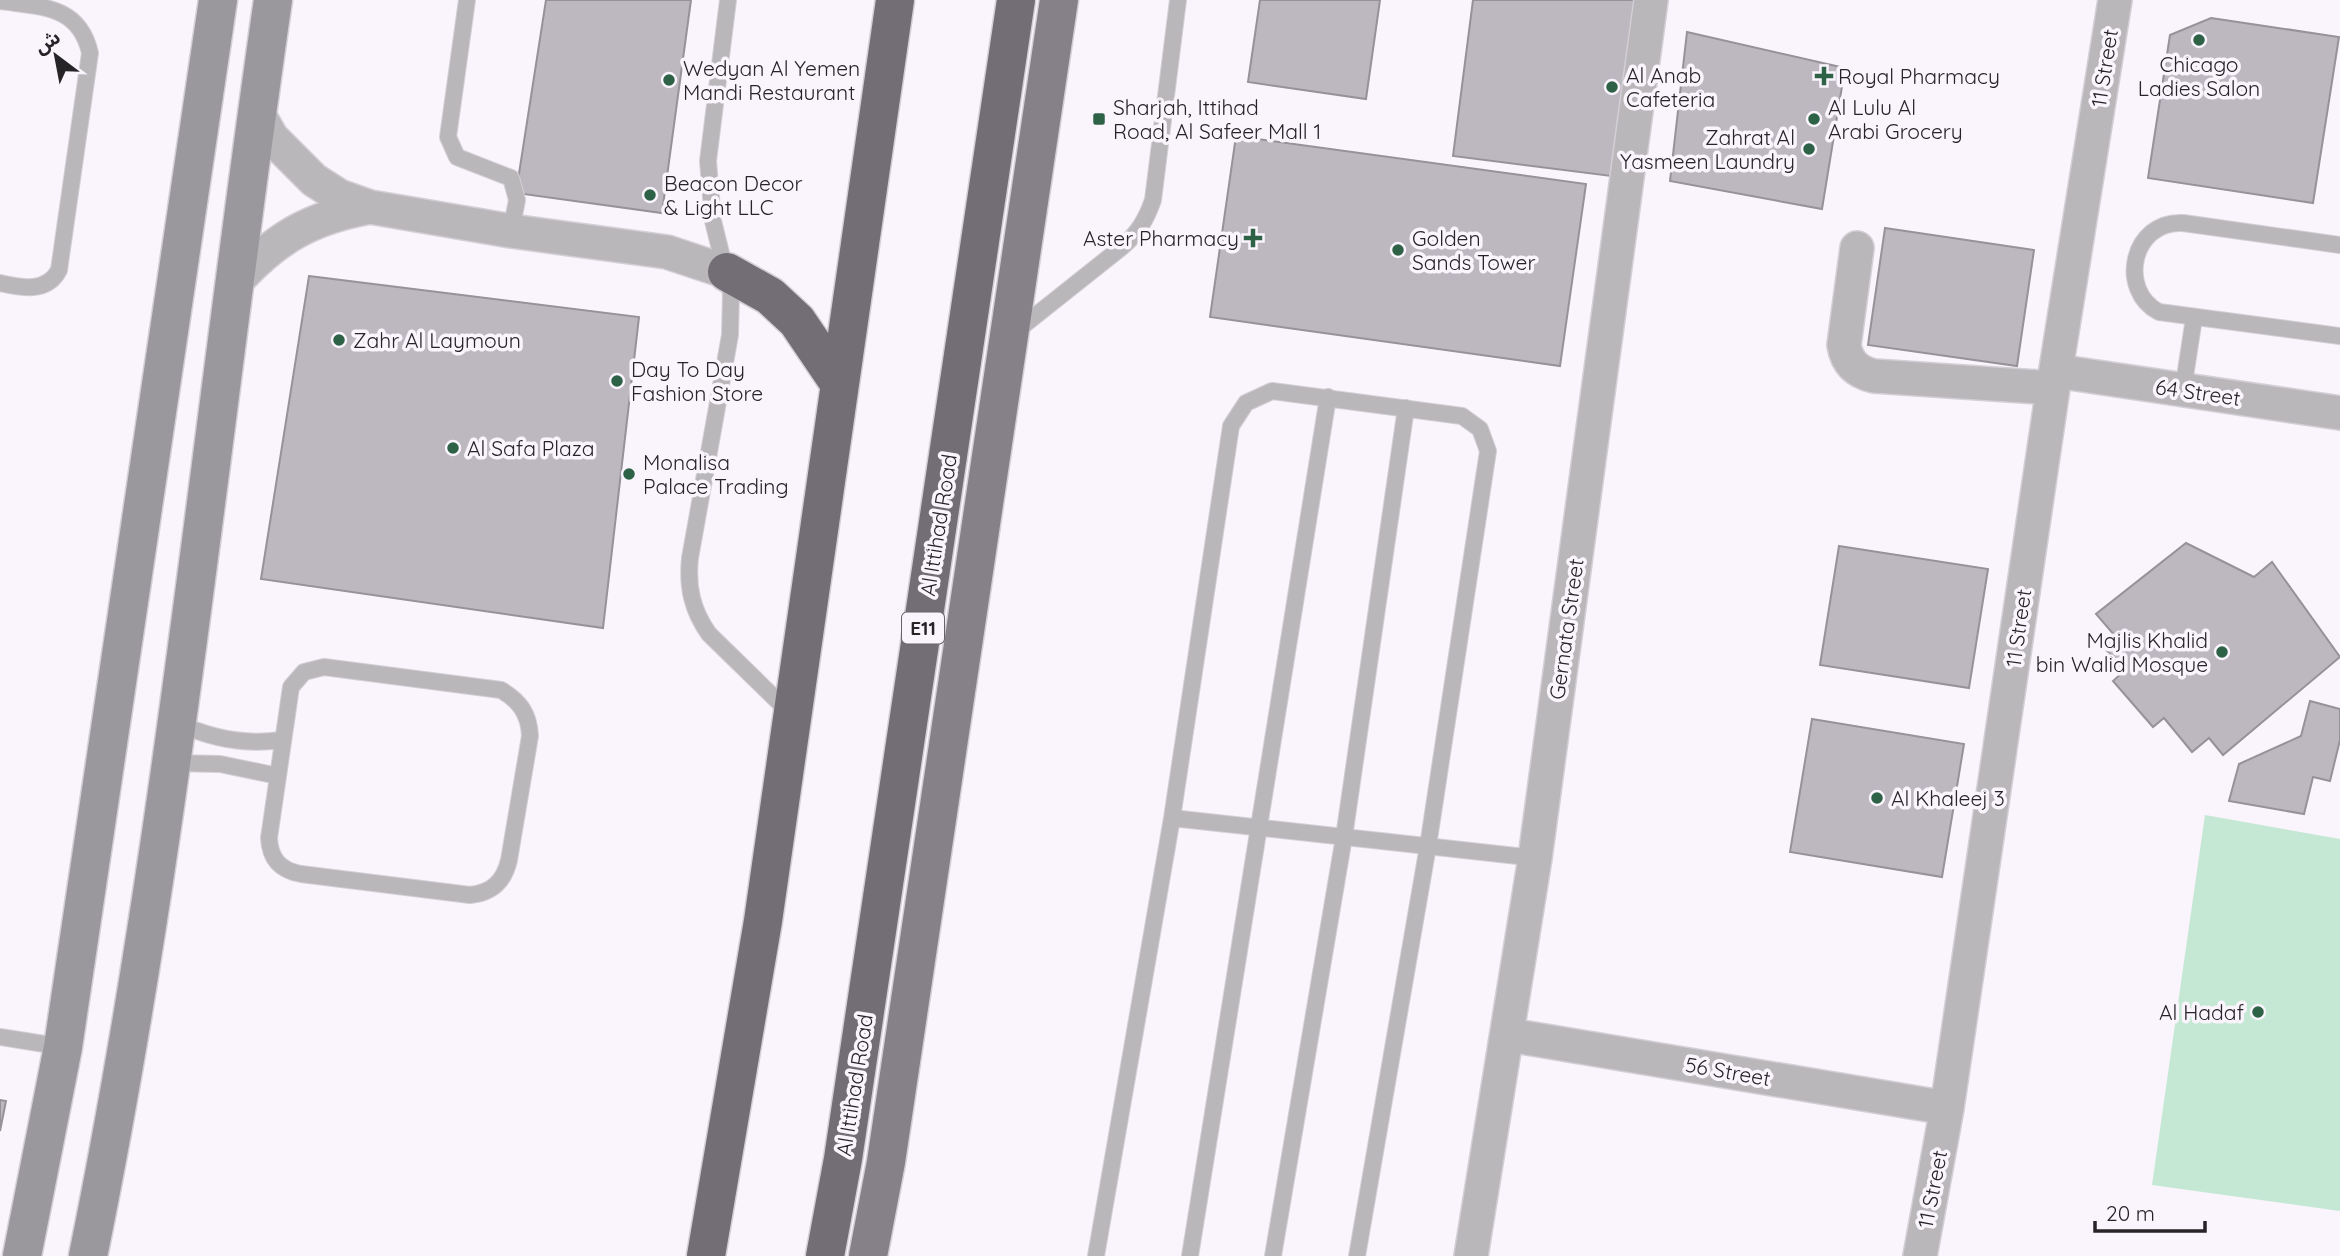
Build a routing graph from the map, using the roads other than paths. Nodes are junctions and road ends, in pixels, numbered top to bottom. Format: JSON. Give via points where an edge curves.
{"nodes":[{"id":1,"x":218,"y":0,"type":"edge"},
{"id":2,"x":273,"y":0,"type":"edge"},
{"id":3,"x":467,"y":0,"type":"edge"},
{"id":4,"x":728,"y":0,"type":"edge"},
{"id":5,"x":895,"y":0,"type":"edge"},
{"id":6,"x":1016,"y":0,"type":"edge"},
{"id":7,"x":1059,"y":0,"type":"edge"},
{"id":8,"x":1178,"y":0,"type":"edge"},
{"id":9,"x":1651,"y":0,"type":"edge"},
{"id":10,"x":2115,"y":0,"type":"edge"},
{"id":11,"x":0,"y":1,"type":"edge"},
{"id":12,"x":257,"y":112,"type":"junction"},
{"id":13,"x":370,"y":207,"type":"junction"},
{"id":14,"x":511,"y":231,"type":"junction"},
{"id":15,"x":2340,"y":245,"type":"edge"},
{"id":16,"x":1857,"y":248,"type":"dead end"},
{"id":17,"x":727,"y":272,"type":"junction"},
{"id":18,"x":0,"y":283,"type":"edge"},
{"id":19,"x":233,"y":285,"type":"junction"},
{"id":20,"x":2194,"y":317,"type":"junction"},
{"id":21,"x":1010,"y":336,"type":"junction"},
{"id":22,"x":2340,"y":336,"type":"edge"},
{"id":23,"x":2054,"y":380,"type":"junction"},
{"id":24,"x":839,"y":383,"type":"junction"},
{"id":25,"x":2183,"y":390,"type":"junction"},
{"id":26,"x":1328,"y":397,"type":"junction"},
{"id":27,"x":1406,"y":408,"type":"junction"},
{"id":28,"x":2340,"y":413,"type":"edge"},
{"id":29,"x":791,"y":715,"type":"junction"},
{"id":30,"x":178,"y":723,"type":"junction"},
{"id":31,"x":281,"y":740,"type":"junction"},
{"id":32,"x":173,"y":763,"type":"junction"},
{"id":33,"x":278,"y":776,"type":"junction"},
{"id":34,"x":1172,"y":818,"type":"junction"},
{"id":35,"x":1257,"y":827,"type":"junction"},
{"id":36,"x":1344,"y":837,"type":"junction"},
{"id":37,"x":1428,"y":846,"type":"junction"},
{"id":38,"x":1535,"y":858,"type":"junction"},
{"id":39,"x":1508,"y":1035,"type":"junction"},
{"id":40,"x":0,"y":1037,"type":"edge"},
{"id":41,"x":63,"y":1047,"type":"junction"},
{"id":42,"x":1947,"y":1108,"type":"junction"},
{"id":43,"x":22,"y":1256,"type":"edge"},
{"id":44,"x":88,"y":1256,"type":"edge"},
{"id":45,"x":706,"y":1256,"type":"edge"},
{"id":46,"x":825,"y":1256,"type":"edge"},
{"id":47,"x":868,"y":1256,"type":"edge"},
{"id":48,"x":1096,"y":1256,"type":"edge"},
{"id":49,"x":1190,"y":1256,"type":"edge"},
{"id":50,"x":1273,"y":1256,"type":"edge"},
{"id":51,"x":1357,"y":1256,"type":"edge"},
{"id":52,"x":1471,"y":1256,"type":"edge"},
{"id":53,"x":1920,"y":1256,"type":"edge"}],
"edges":[{"from":1,"to":41,"type":"main road"},
{"from":2,"to":12,"type":"main road"},
{"from":3,"to":14,"type":"lane","via":[[448,137],[457,157],[511,177],[517,200]]},
{"from":4,"to":17,"type":"lane","via":[[708,161],[713,221]]},
{"from":5,"to":24,"type":"highway"},
{"from":6,"to":46,"type":"highway","name":"Al Ittihad Road","number":"E11"},
{"from":7,"to":21,"type":"main road"},
{"from":8,"to":21,"type":"lane","via":[[1147,218],[1122,247]]},
{"from":9,"to":38,"type":"street","name":"Gernata Street"},
{"from":10,"to":23,"type":"street","name":"11 Street"},
{"from":11,"to":18,"type":"lane","via":[[47,8],[72,19],[81,28],[90,53],[60,270],[43,286]]},
{"from":12,"to":13,"type":"street","via":[[272,138],[314,180],[339,196]]},
{"from":12,"to":19,"type":"main road"},
{"from":13,"to":14,"type":"street"},
{"from":13,"to":19,"type":"street","via":[[335,213],[306,225],[254,261]]},
{"from":14,"to":17,"type":"street","via":[[667,252]]},
{"from":15,"to":20,"type":"lane","via":[[2183,223],[2154,228],[2138,254],[2139,293],[2160,312]]},
{"from":16,"to":23,"type":"street","name":"64 Street","via":[[1844,345],[1857,369],[1874,376]]},
{"from":17,"to":24,"type":"highway","via":[[770,296],[797,321]]},
{"from":17,"to":29,"type":"lane","via":[[731,293],[728,355],[690,558],[689,590],[709,634]]},
{"from":19,"to":30,"type":"main road"},
{"from":20,"to":22,"type":"lane"},
{"from":20,"to":25,"type":"lane"},
{"from":21,"to":47,"type":"main road"},
{"from":23,"to":25,"type":"street","name":"64 Street"},
{"from":23,"to":42,"type":"street","name":"11 Street"},
{"from":24,"to":29,"type":"highway"},
{"from":25,"to":28,"type":"street","name":"64 Street"},
{"from":26,"to":27,"type":"lane"},
{"from":26,"to":34,"type":"lane","via":[[1286,391],[1258,395],[1237,413],[1231,426]]},
{"from":26,"to":35,"type":"lane"},
{"from":27,"to":36,"type":"lane"},
{"from":27,"to":37,"type":"lane","via":[[1462,416],[1480,429],[1488,451]]},
{"from":29,"to":45,"type":"highway","via":[[740,1069]]},
{"from":30,"to":31,"type":"lane","via":[[219,737]]},
{"from":30,"to":32,"type":"main road"},
{"from":31,"to":33,"type":"lane"},
{"from":31,"to":33,"type":"lane","via":[[291,687],[304,672],[324,667],[501,690],[523,708],[530,736],[506,872],[481,894],[301,874],[281,867],[269,838]]},
{"from":32,"to":33,"type":"lane","via":[[220,764]]},
{"from":32,"to":44,"type":"main road","via":[[116,1120]]},
{"from":34,"to":35,"type":"lane"},
{"from":34,"to":48,"type":"lane"},
{"from":35,"to":36,"type":"lane"},
{"from":35,"to":49,"type":"lane"},
{"from":36,"to":37,"type":"lane"},
{"from":36,"to":50,"type":"lane"},
{"from":37,"to":38,"type":"lane"},
{"from":37,"to":51,"type":"lane"},
{"from":38,"to":39,"type":"street","name":"Gernata Street"},
{"from":39,"to":42,"type":"street","name":"56 Street"},
{"from":39,"to":52,"type":"street","name":"Gernata Street"},
{"from":40,"to":41,"type":"lane"},
{"from":41,"to":43,"type":"main road"},
{"from":42,"to":53,"type":"street","name":"11 Street"}]}
